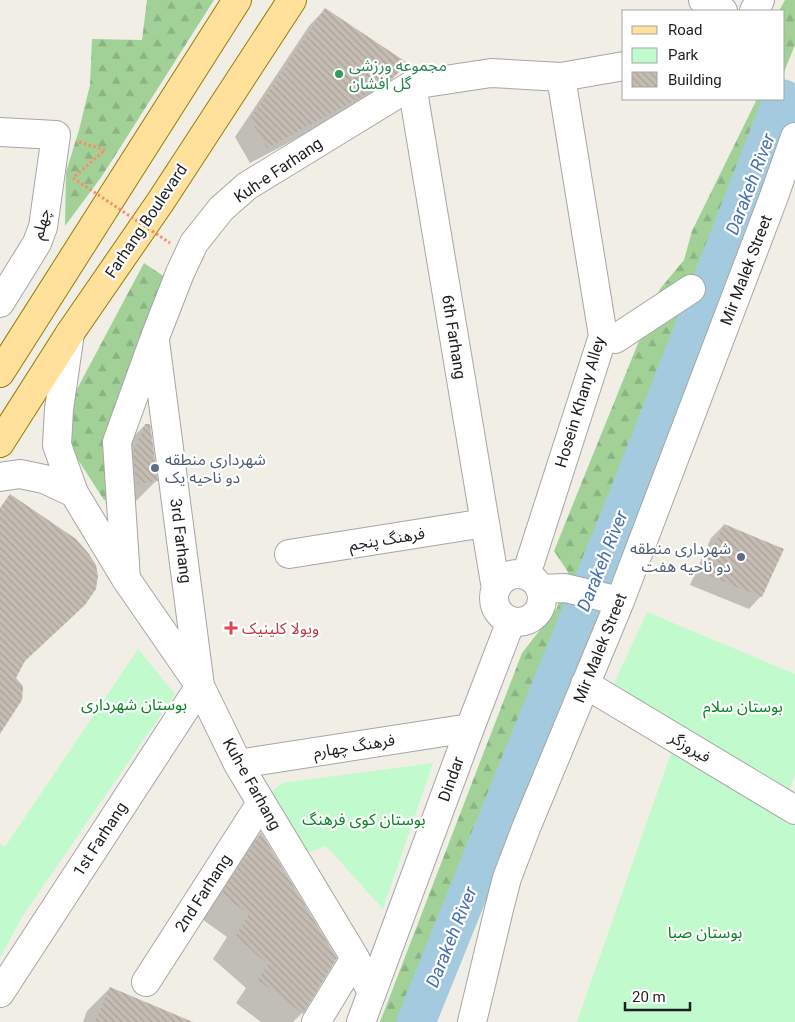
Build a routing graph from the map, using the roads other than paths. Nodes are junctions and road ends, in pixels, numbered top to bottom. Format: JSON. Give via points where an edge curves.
{"nodes":[{"id":1,"x":237,"y":0,"type":"edge"},
{"id":2,"x":292,"y":0,"type":"edge"},
{"id":3,"x":703,"y":0,"type":"edge"},
{"id":4,"x":721,"y":10,"type":"edge"},
{"id":5,"x":622,"y":66,"type":"edge"},
{"id":6,"x":561,"y":77,"type":"junction"},
{"id":7,"x":412,"y":85,"type":"junction"},
{"id":8,"x":0,"y":132,"type":"edge"},
{"id":9,"x":795,"y":137,"type":"edge"},
{"id":10,"x":691,"y":289,"type":"dead end"},
{"id":11,"x":0,"y":303,"type":"edge"},
{"id":12,"x":70,"y":333,"type":"junction"},
{"id":13,"x":604,"y":336,"type":"junction"},
{"id":14,"x":154,"y":337,"type":"junction"},
{"id":15,"x":0,"y":373,"type":"edge"},
{"id":16,"x":0,"y":443,"type":"edge"},
{"id":17,"x":0,"y":477,"type":"edge"},
{"id":18,"x":74,"y":493,"type":"junction"},
{"id":19,"x":485,"y":523,"type":"junction"},
{"id":20,"x":289,"y":554,"type":"dead end"},
{"id":21,"x":126,"y":579,"type":"junction"},
{"id":22,"x":544,"y":584,"type":"junction"},
{"id":23,"x":496,"y":589,"type":"junction"},
{"id":24,"x":610,"y":599,"type":"junction"},
{"id":25,"x":511,"y":621,"type":"junction"},
{"id":26,"x":585,"y":684,"type":"junction"},
{"id":27,"x":200,"y":686,"type":"junction"},
{"id":28,"x":470,"y":728,"type":"junction"},
{"id":29,"x":238,"y":764,"type":"junction"},
{"id":30,"x":260,"y":803,"type":"junction"},
{"id":31,"x":795,"y":810,"type":"edge"},
{"id":32,"x":355,"y":958,"type":"junction"},
{"id":33,"x":146,"y":982,"type":"dead end"},
{"id":34,"x":0,"y":993,"type":"edge"},
{"id":35,"x":372,"y":994,"type":"junction"},
{"id":36,"x":316,"y":1022,"type":"edge"},
{"id":37,"x":361,"y":1022,"type":"edge"},
{"id":38,"x":472,"y":1022,"type":"edge"}],
"edges":[{"from":1,"to":15,"type":"main road"},
{"from":2,"to":12,"type":"main road","name":"Farhang Boulevard"},
{"from":3,"to":4,"type":"street"},
{"from":5,"to":6,"type":"street","name":"Kuh-e Farhang"},
{"from":6,"to":7,"type":"street","name":"Kuh-e Farhang","via":[[492,74]]},
{"from":6,"to":13,"type":"street","name":"Hosein Khany Alley"},
{"from":7,"to":14,"type":"street","name":"Kuh-e Farhang","via":[[247,186],[221,209],[194,242]]},
{"from":7,"to":19,"type":"street","name":"6th Farhang"},
{"from":8,"to":11,"type":"street","name":"چهلم","via":[[56,135],[37,244]]},
{"from":9,"to":24,"type":"street","name":"Mir Malek Street","via":[[773,199]]},
{"from":10,"to":13,"type":"street","via":[[615,339]]},
{"from":12,"to":16,"type":"main road","name":"Farhang Boulevard"},
{"from":12,"to":18,"type":"street","name":"Kuh-e Farhang","via":[[57,445]]},
{"from":13,"to":22,"type":"street","name":"Hosein Khany Alley"},
{"from":14,"to":21,"type":"street","name":"Kuh-e Farhang","via":[[117,442]]},
{"from":14,"to":27,"type":"street","name":"3rd Farhang"},
{"from":17,"to":18,"type":"street","via":[[20,474],[44,479]]},
{"from":18,"to":21,"type":"street","name":"Kuh-e Farhang"},
{"from":19,"to":20,"type":"street","name":"فرهنگ پنجم"},
{"from":19,"to":23,"type":"street","name":"6th Farhang"},
{"from":21,"to":27,"type":"street","name":"Kuh-e Farhang"},
{"from":22,"to":23,"type":"street","via":[[519,574],[505,578]]},
{"from":22,"to":24,"type":"street"},
{"from":22,"to":25,"type":"street","via":[[542,604],[534,617],[527,621]]},
{"from":23,"to":25,"type":"street","via":[[494,596],[498,612]]},
{"from":24,"to":26,"type":"street","name":"Mir Malek Street"},
{"from":25,"to":28,"type":"street","name":"Dindar"},
{"from":26,"to":31,"type":"street","name":"فیروزگر"},
{"from":26,"to":38,"type":"street","name":"Mir Malek Street","via":[[508,878]]},
{"from":27,"to":29,"type":"street","name":"Kuh-e Farhang"},
{"from":27,"to":34,"type":"street","name":"1st Farhang"},
{"from":28,"to":29,"type":"street","name":"فرهنگ چهارم"},
{"from":28,"to":35,"type":"street","name":"Dindar"},
{"from":29,"to":30,"type":"street","name":"Kuh-e Farhang"},
{"from":30,"to":32,"type":"street","name":"Kuh-e Farhang"},
{"from":30,"to":33,"type":"street","name":"2nd Farhang"},
{"from":32,"to":35,"type":"street","name":"Kuh-e Farhang"},
{"from":32,"to":36,"type":"street"},
{"from":35,"to":37,"type":"street","name":"Dindar"}]}
